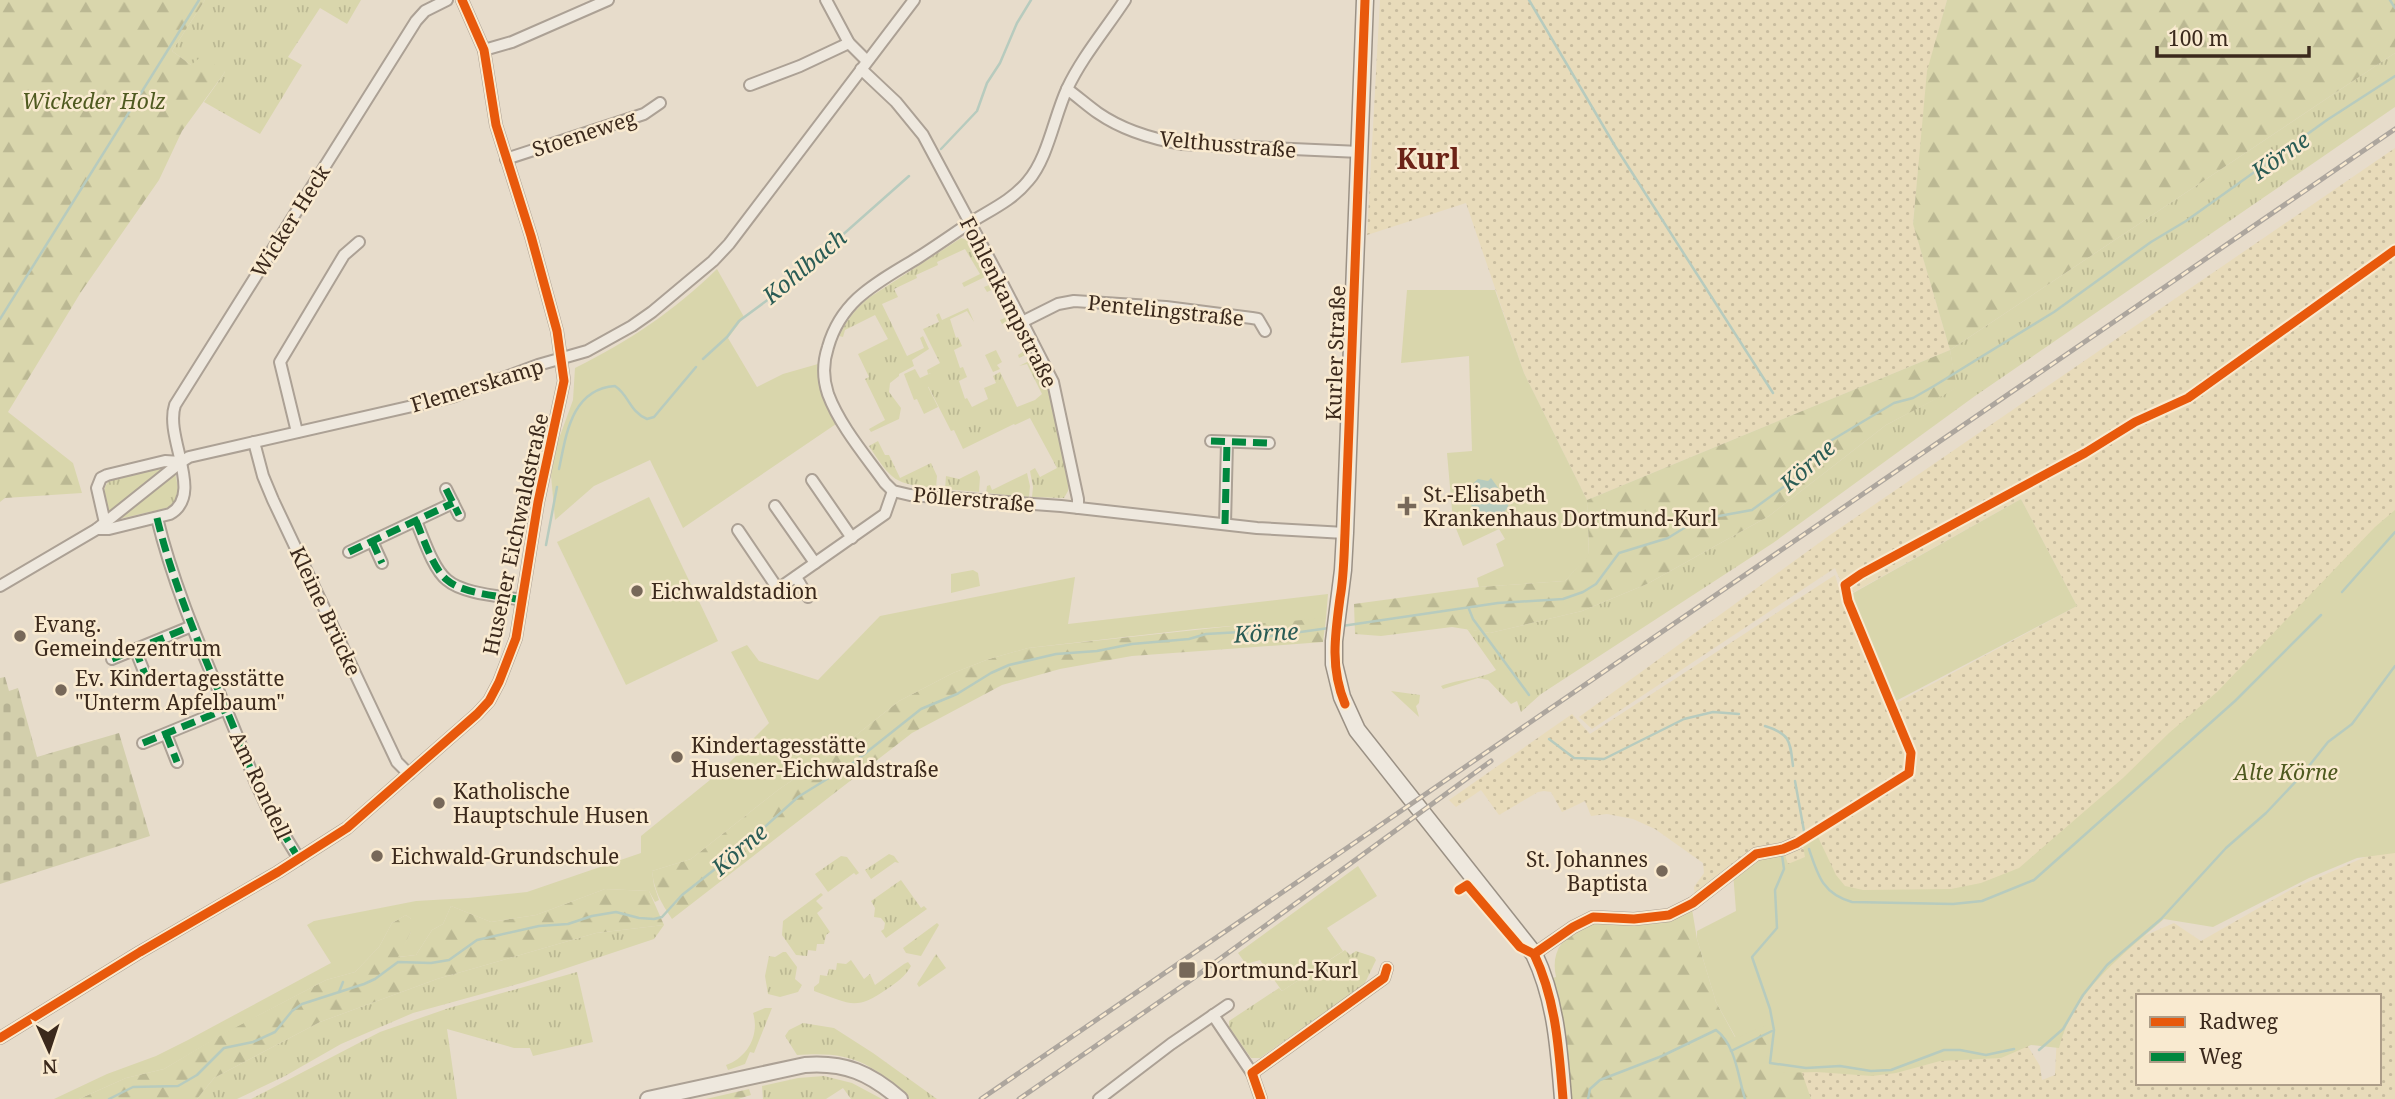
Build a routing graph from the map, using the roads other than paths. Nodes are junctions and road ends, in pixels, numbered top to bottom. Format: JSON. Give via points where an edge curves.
{"nodes":[{"id":1,"x":447,"y":0,"type":"edge"},
{"id":2,"x":462,"y":0,"type":"edge"},
{"id":3,"x":608,"y":0,"type":"edge"},
{"id":4,"x":826,"y":0,"type":"edge"},
{"id":5,"x":914,"y":0,"type":"edge"},
{"id":6,"x":1125,"y":0,"type":"edge"},
{"id":7,"x":1365,"y":0,"type":"edge"},
{"id":8,"x":849,"y":43,"type":"junction"},
{"id":9,"x":484,"y":50,"type":"junction"},
{"id":10,"x":864,"y":65,"type":"junction"},
{"id":11,"x":750,"y":85,"type":"dead end"},
{"id":12,"x":1067,"y":89,"type":"junction"},
{"id":13,"x":660,"y":103,"type":"dead end"},
{"id":14,"x":1360,"y":152,"type":"junction"},
{"id":15,"x":506,"y":159,"type":"junction"},
{"id":16,"x":970,"y":223,"type":"junction"},
{"id":17,"x":359,"y":242,"type":"dead end"},
{"id":18,"x":1022,"y":322,"type":"junction"},
{"id":19,"x":1265,"y":331,"type":"dead end"},
{"id":20,"x":562,"y":358,"type":"junction"},
{"id":21,"x":297,"y":432,"type":"junction"},
{"id":22,"x":1211,"y":441,"type":"dead end"},
{"id":23,"x":254,"y":442,"type":"junction"},
{"id":24,"x":1227,"y":442,"type":"junction"},
{"id":25,"x":1269,"y":443,"type":"dead end"},
{"id":26,"x":181,"y":462,"type":"junction"},
{"id":27,"x":812,"y":480,"type":"dead end"},
{"id":28,"x":446,"y":489,"type":"dead end"},
{"id":29,"x":893,"y":491,"type":"junction"},
{"id":30,"x":453,"y":503,"type":"junction"},
{"id":31,"x":775,"y":506,"type":"dead end"},
{"id":32,"x":1078,"y":508,"type":"junction"},
{"id":33,"x":459,"y":515,"type":"dead end"},
{"id":34,"x":157,"y":518,"type":"junction"},
{"id":35,"x":416,"y":521,"type":"junction"},
{"id":36,"x":1225,"y":524,"type":"junction"},
{"id":37,"x":101,"y":526,"type":"junction"},
{"id":38,"x":738,"y":530,"type":"dead end"},
{"id":39,"x":1345,"y":533,"type":"junction"},
{"id":40,"x":852,"y":538,"type":"junction"},
{"id":41,"x":372,"y":541,"type":"junction"},
{"id":42,"x":349,"y":552,"type":"dead end"},
{"id":43,"x":382,"y":563,"type":"dead end"},
{"id":44,"x":815,"y":563,"type":"junction"},
{"id":45,"x":796,"y":577,"type":"junction"},
{"id":46,"x":0,"y":586,"type":"edge"},
{"id":47,"x":808,"y":597,"type":"dead end"},
{"id":48,"x":522,"y":600,"type":"junction"},
{"id":49,"x":192,"y":626,"type":"junction"},
{"id":50,"x":135,"y":649,"type":"junction"},
{"id":51,"x":112,"y":659,"type":"dead end"},
{"id":52,"x":147,"y":679,"type":"dead end"},
{"id":53,"x":226,"y":709,"type":"junction"},
{"id":54,"x":166,"y":734,"type":"junction"},
{"id":55,"x":143,"y":743,"type":"dead end"},
{"id":56,"x":177,"y":762,"type":"dead end"},
{"id":57,"x":409,"y":774,"type":"junction"},
{"id":58,"x":1797,"y":843,"type":"dead end"},
{"id":59,"x":299,"y":859,"type":"junction"},
{"id":60,"x":1534,"y":954,"type":"junction"},
{"id":61,"x":1387,"y":968,"type":"dead end"},
{"id":62,"x":1228,"y":1005,"type":"dead end"},
{"id":63,"x":1213,"y":1015,"type":"junction"},
{"id":64,"x":0,"y":1038,"type":"edge"},
{"id":65,"x":1252,"y":1073,"type":"junction"},
{"id":66,"x":648,"y":1099,"type":"edge"},
{"id":67,"x":900,"y":1099,"type":"edge"},
{"id":68,"x":1099,"y":1099,"type":"edge"},
{"id":69,"x":1261,"y":1099,"type":"edge"},
{"id":70,"x":1563,"y":1099,"type":"edge"}],
"edges":[{"from":1,"to":26,"type":"street","name":"Wicker Heck","via":[[416,21],[176,405],[173,419]]},
{"from":2,"to":9,"type":"street","name":"Husener Eichwaldstraße"},
{"from":3,"to":9,"type":"street"},
{"from":4,"to":8,"type":"street","name":"Fohlenkampstraße"},
{"from":5,"to":10,"type":"street","name":"Flemerskamp"},
{"from":6,"to":12,"type":"street","name":"Pöllerstraße"},
{"from":7,"to":14,"type":"main road","name":"Kurler Straße"},
{"from":8,"to":10,"type":"street","name":"Fohlenkampstraße"},
{"from":8,"to":11,"type":"street"},
{"from":9,"to":15,"type":"street","name":"Husener Eichwaldstraße"},
{"from":10,"to":16,"type":"street","name":"Fohlenkampstraße","via":[[918,129]]},
{"from":10,"to":20,"type":"street","name":"Flemerskamp","via":[[713,261],[632,326],[587,351]]},
{"from":12,"to":14,"type":"street","name":"Velthusstraße","via":[[1117,125],[1164,141]]},
{"from":12,"to":16,"type":"street","name":"Pöllerstraße","via":[[1040,162],[1028,181]]},
{"from":13,"to":15,"type":"street","name":"Stoeneweg","via":[[643,114]]},
{"from":14,"to":39,"type":"main road","name":"Kurler Straße"},
{"from":15,"to":20,"type":"street","name":"Husener Eichwaldstraße"},
{"from":16,"to":18,"type":"street","name":"Fohlenkampstraße"},
{"from":16,"to":29,"type":"street","name":"Pöllerstraße","via":[[854,300],[833,330],[826,352],[825,379],[838,416]]},
{"from":17,"to":21,"type":"street","via":[[344,255],[280,362]]},
{"from":18,"to":19,"type":"street","name":"Pentelingstraße","via":[[1074,301],[1252,318]]},
{"from":18,"to":32,"type":"street","name":"Fohlenkampstraße","via":[[1053,382]]},
{"from":20,"to":21,"type":"street","name":"Flemerskamp","via":[[452,397]]},
{"from":20,"to":48,"type":"street","name":"Husener Eichwaldstraße","via":[[563,395],[549,442]]},
{"from":21,"to":23,"type":"street","name":"Flemerskamp"},
{"from":22,"to":24,"type":"street"},
{"from":23,"to":26,"type":"street","name":"Flemerskamp"},
{"from":23,"to":57,"type":"street","name":"Kleine Brücke","via":[[273,500],[397,762]]},
{"from":24,"to":25,"type":"street"},
{"from":24,"to":36,"type":"street"},
{"from":26,"to":34,"type":"street","name":"Flemerskamp","via":[[186,490],[183,503]]},
{"from":26,"to":37,"type":"street","name":"Flemerskamp"},
{"from":26,"to":37,"type":"street","name":"Flemerskamp","via":[[165,461],[101,478],[97,488]]},
{"from":27,"to":40,"type":"street"},
{"from":28,"to":30,"type":"street"},
{"from":29,"to":32,"type":"street","name":"Pöllerstraße"},
{"from":29,"to":40,"type":"street","via":[[885,513]]},
{"from":30,"to":33,"type":"street"},
{"from":30,"to":35,"type":"street"},
{"from":31,"to":44,"type":"street"},
{"from":32,"to":36,"type":"street"},
{"from":34,"to":37,"type":"street","name":"Flemerskamp","via":[[109,529]]},
{"from":34,"to":49,"type":"street","name":"Am Rondell"},
{"from":35,"to":41,"type":"street"},
{"from":35,"to":48,"type":"street","via":[[446,580],[472,591]]},
{"from":36,"to":39,"type":"street"},
{"from":37,"to":46,"type":"street","name":"Flemerskamp"},
{"from":38,"to":45,"type":"street","via":[[778,589]]},
{"from":39,"to":60,"type":"main road","name":"Kurler Straße","via":[[1334,664],[1357,730]]},
{"from":40,"to":44,"type":"street"},
{"from":41,"to":42,"type":"street"},
{"from":41,"to":43,"type":"street"},
{"from":44,"to":45,"type":"street"},
{"from":45,"to":47,"type":"street"},
{"from":48,"to":57,"type":"street","name":"Husener Eichwaldstraße","via":[[516,638],[489,701]]},
{"from":49,"to":50,"type":"street"},
{"from":49,"to":53,"type":"street","name":"Am Rondell"},
{"from":50,"to":51,"type":"street"},
{"from":50,"to":52,"type":"street"},
{"from":53,"to":54,"type":"street","name":"Am Rondell"},
{"from":53,"to":59,"type":"street","name":"Am Rondell","via":[[266,804]]},
{"from":54,"to":55,"type":"street","name":"Am Rondell"},
{"from":54,"to":56,"type":"street"},
{"from":57,"to":59,"type":"street","name":"Husener Eichwaldstraße","via":[[347,828]]},
{"from":58,"to":60,"type":"street","via":[[1756,854],[1669,915],[1593,917]]},
{"from":59,"to":64,"type":"street","name":"Husener Eichwaldstraße"},
{"from":60,"to":70,"type":"main road","name":"Kurler Straße","via":[[1549,991]]},
{"from":61,"to":65,"type":"street","via":[[1384,978]]},
{"from":62,"to":63,"type":"street"},
{"from":63,"to":65,"type":"street"},
{"from":63,"to":68,"type":"street"},
{"from":65,"to":69,"type":"street"},
{"from":66,"to":67,"type":"street","via":[[830,1063],[881,1082]]}]}
